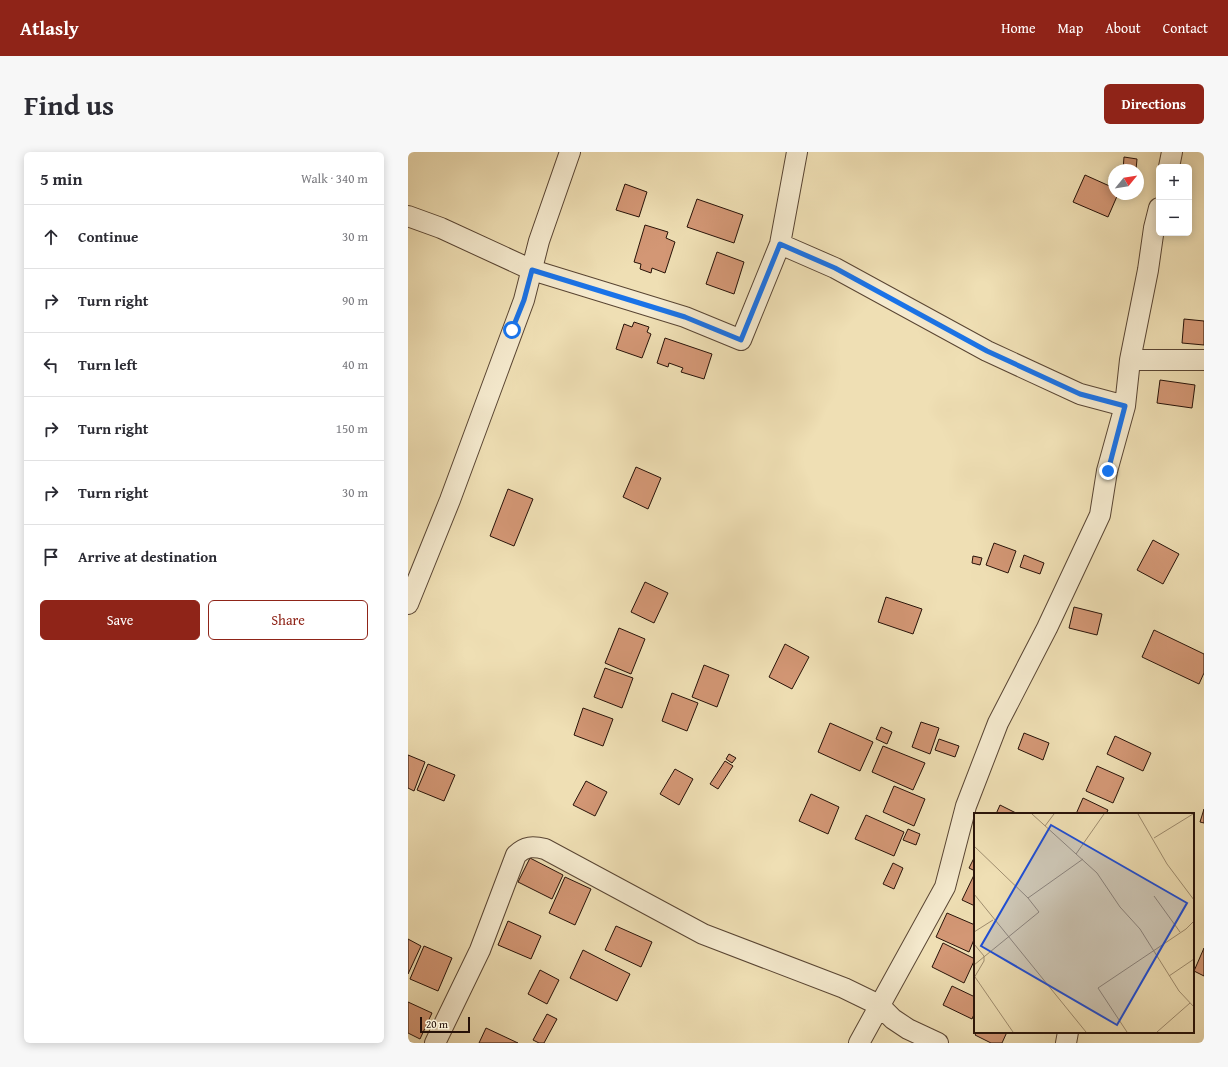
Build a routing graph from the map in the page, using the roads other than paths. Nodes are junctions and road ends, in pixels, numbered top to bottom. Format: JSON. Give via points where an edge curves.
{"nodes":[{"id":1,"x":570,"y":152,"type":"edge"},
{"id":2,"x":797,"y":152,"type":"edge"},
{"id":3,"x":1172,"y":152,"type":"edge"},
{"id":4,"x":1170,"y":164,"type":"edge"},
{"id":5,"x":408,"y":216,"type":"edge"},
{"id":6,"x":1156,"y":220,"type":"edge"},
{"id":7,"x":780,"y":244,"type":"junction"},
{"id":8,"x":532,"y":270,"type":"junction"},
{"id":9,"x":1130,"y":360,"type":"junction"},
{"id":10,"x":1204,"y":360,"type":"edge"},
{"id":11,"x":1125,"y":406,"type":"junction"},
{"id":12,"x":408,"y":604,"type":"edge"},
{"id":13,"x":879,"y":1005,"type":"junction"},
{"id":14,"x":1068,"y":1033,"type":"edge"},
{"id":15,"x":436,"y":1043,"type":"edge"},
{"id":16,"x":859,"y":1043,"type":"edge"},
{"id":17,"x":938,"y":1043,"type":"edge"},
{"id":18,"x":1066,"y":1043,"type":"edge"}],
"edges":[{"from":1,"to":8,"type":"street","via":[[539,241]]},
{"from":2,"to":7,"type":"street"},
{"from":3,"to":4,"type":"street"},
{"from":5,"to":8,"type":"street","via":[[441,228]]},
{"from":6,"to":9,"type":"street"},
{"from":7,"to":8,"type":"street","via":[[741,340],[685,317]]},
{"from":7,"to":11,"type":"street","via":[[835,268],[987,351],[1080,394]]},
{"from":8,"to":12,"type":"street","via":[[524,300],[450,500]]},
{"from":9,"to":10,"type":"street"},
{"from":9,"to":11,"type":"street"},
{"from":11,"to":13,"type":"street","via":[[1108,471],[1100,515],[1047,628],[998,723],[966,806],[945,887]]},
{"from":13,"to":15,"type":"street","via":[[844,988],[703,934],[545,849],[533,846],[522,849],[516,855],[480,950]]},
{"from":13,"to":16,"type":"street"},
{"from":13,"to":17,"type":"street","via":[[893,1020]]},
{"from":14,"to":18,"type":"street"}]}
